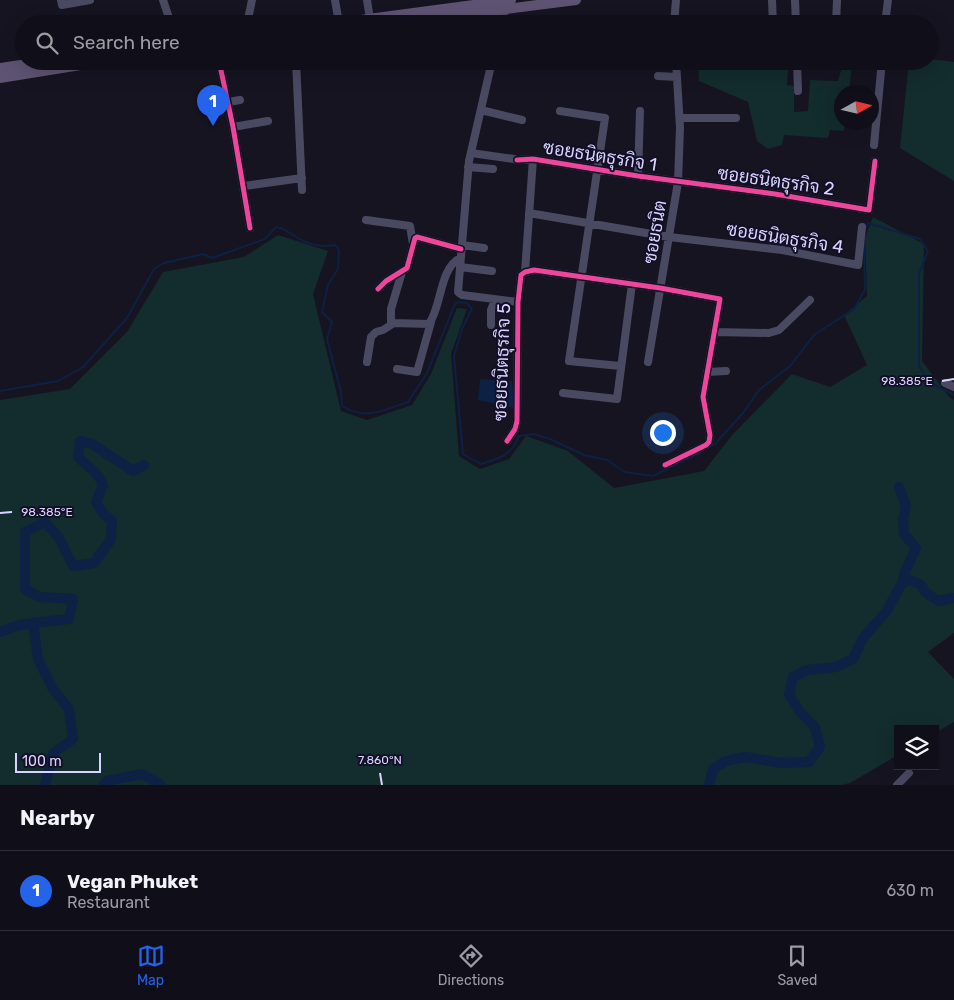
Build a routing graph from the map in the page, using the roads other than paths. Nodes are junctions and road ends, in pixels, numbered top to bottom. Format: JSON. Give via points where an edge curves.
{"nodes":[{"id":1,"x":61,"y":0,"type":"edge"},
{"id":2,"x":90,"y":0,"type":"edge"},
{"id":3,"x":163,"y":0,"type":"edge"},
{"id":4,"x":252,"y":0,"type":"edge"},
{"id":5,"x":335,"y":0,"type":"edge"},
{"id":6,"x":367,"y":0,"type":"edge"},
{"id":7,"x":511,"y":0,"type":"edge"},
{"id":8,"x":576,"y":0,"type":"edge"},
{"id":9,"x":676,"y":0,"type":"edge"},
{"id":10,"x":772,"y":0,"type":"edge"},
{"id":11,"x":795,"y":0,"type":"edge"},
{"id":12,"x":838,"y":0,"type":"edge"},
{"id":13,"x":888,"y":0,"type":"edge"},
{"id":14,"x":455,"y":4,"type":"edge"},
{"id":15,"x":505,"y":10,"type":"junction"},
{"id":16,"x":168,"y":15,"type":"edge"},
{"id":17,"x":250,"y":15,"type":"edge"},
{"id":18,"x":335,"y":15,"type":"edge"},
{"id":19,"x":369,"y":15,"type":"edge"},
{"id":20,"x":393,"y":15,"type":"edge"},
{"id":21,"x":464,"y":15,"type":"edge"},
{"id":22,"x":504,"y":15,"type":"edge"},
{"id":23,"x":675,"y":15,"type":"edge"},
{"id":24,"x":773,"y":15,"type":"edge"},
{"id":25,"x":796,"y":15,"type":"edge"},
{"id":26,"x":837,"y":15,"type":"edge"},
{"id":27,"x":887,"y":15,"type":"edge"},
{"id":28,"x":15,"y":66,"type":"edge"},
{"id":29,"x":0,"y":68,"type":"edge"},
{"id":30,"x":49,"y":70,"type":"edge"},
{"id":31,"x":221,"y":70,"type":"edge"},
{"id":32,"x":296,"y":70,"type":"edge"},
{"id":33,"x":490,"y":70,"type":"edge"},
{"id":34,"x":677,"y":70,"type":"edge"},
{"id":35,"x":797,"y":70,"type":"edge"},
{"id":36,"x":881,"y":70,"type":"edge"},
{"id":37,"x":658,"y":76,"type":"dead end"},
{"id":38,"x":677,"y":77,"type":"junction"},
{"id":39,"x":0,"y":78,"type":"edge"},
{"id":40,"x":798,"y":91,"type":"dead end"},
{"id":41,"x":240,"y":100,"type":"dead end"},
{"id":42,"x":228,"y":102,"type":"junction"},
{"id":43,"x":481,"y":110,"type":"junction"},
{"id":44,"x":560,"y":111,"type":"dead end"},
{"id":45,"x":640,"y":111,"type":"dead end"},
{"id":46,"x":680,"y":118,"type":"junction"},
{"id":47,"x":736,"y":118,"type":"dead end"},
{"id":48,"x":522,"y":120,"type":"dead end"},
{"id":49,"x":268,"y":121,"type":"dead end"},
{"id":50,"x":233,"y":127,"type":"junction"},
{"id":51,"x":874,"y":145,"type":"dead end"},
{"id":52,"x":471,"y":153,"type":"junction"},
{"id":53,"x":533,"y":159,"type":"junction"},
{"id":54,"x":875,"y":161,"type":"dead end"},
{"id":55,"x":468,"y":167,"type":"junction"},
{"id":56,"x":493,"y":169,"type":"dead end"},
{"id":57,"x":599,"y":169,"type":"junction"},
{"id":58,"x":638,"y":176,"type":"junction"},
{"id":59,"x":302,"y":178,"type":"junction"},
{"id":60,"x":678,"y":182,"type":"junction"},
{"id":61,"x":244,"y":186,"type":"junction"},
{"id":62,"x":302,"y":190,"type":"dead end"},
{"id":63,"x":529,"y":213,"type":"junction"},
{"id":64,"x":366,"y":220,"type":"dead end"},
{"id":65,"x":590,"y":223,"type":"junction"},
{"id":66,"x":862,"y":226,"type":"dead end"},
{"id":67,"x":250,"y":228,"type":"dead end"},
{"id":68,"x":670,"y":236,"type":"junction"},
{"id":69,"x":413,"y":245,"type":"junction"},
{"id":70,"x":461,"y":247,"type":"junction"},
{"id":71,"x":484,"y":248,"type":"dead end"},
{"id":72,"x":460,"y":258,"type":"junction"},
{"id":73,"x":460,"y":267,"type":"junction"},
{"id":74,"x":492,"y":271,"type":"dead end"},
{"id":75,"x":402,"y":272,"type":"junction"},
{"id":76,"x":525,"y":272,"type":"junction"},
{"id":77,"x":582,"y":277,"type":"junction"},
{"id":78,"x":632,"y":284,"type":"junction"},
{"id":79,"x":660,"y":288,"type":"junction"},
{"id":80,"x":378,"y":289,"type":"dead end"},
{"id":81,"x":498,"y":300,"type":"junction"},
{"id":82,"x":810,"y":300,"type":"dead end"},
{"id":83,"x":518,"y":302,"type":"junction"},
{"id":84,"x":431,"y":322,"type":"junction"},
{"id":85,"x":391,"y":324,"type":"junction"},
{"id":86,"x":490,"y":325,"type":"dead end"},
{"id":87,"x":714,"y":332,"type":"junction"},
{"id":88,"x":367,"y":362,"type":"dead end"},
{"id":89,"x":648,"y":362,"type":"dead end"},
{"id":90,"x":620,"y":366,"type":"junction"},
{"id":91,"x":398,"y":369,"type":"dead end"},
{"id":92,"x":726,"y":371,"type":"dead end"},
{"id":93,"x":707,"y":372,"type":"junction"},
{"id":94,"x":945,"y":383,"type":"dead end"},
{"id":95,"x":954,"y":387,"type":"edge"},
{"id":96,"x":563,"y":393,"type":"dead end"},
{"id":97,"x":507,"y":441,"type":"dead end"},
{"id":98,"x":665,"y":465,"type":"dead end"},
{"id":99,"x":909,"y":773,"type":"dead end"},
{"id":100,"x":897,"y":785,"type":"edge"}],
"edges":[{"from":1,"to":2,"type":"street","via":[[62,5],[66,5]]},
{"from":3,"to":16,"type":"street"},
{"from":4,"to":17,"type":"street"},
{"from":5,"to":18,"type":"street"},
{"from":6,"to":19,"type":"street"},
{"from":7,"to":14,"type":"main road"},
{"from":8,"to":15,"type":"main road"},
{"from":9,"to":23,"type":"street"},
{"from":10,"to":24,"type":"street"},
{"from":11,"to":25,"type":"street"},
{"from":12,"to":26,"type":"street"},
{"from":13,"to":27,"type":"street"},
{"from":14,"to":20,"type":"main road"},
{"from":15,"to":21,"type":"main road"},
{"from":15,"to":22,"type":"street"},
{"from":28,"to":29,"type":"main road"},
{"from":30,"to":39,"type":"main road"},
{"from":31,"to":42,"type":"street"},
{"from":32,"to":59,"type":"street"},
{"from":33,"to":43,"type":"street"},
{"from":34,"to":38,"type":"street","name":"ซอยธนิต"},
{"from":35,"to":40,"type":"street"},
{"from":36,"to":51,"type":"street"},
{"from":37,"to":38,"type":"street"},
{"from":38,"to":46,"type":"street","name":"ซอยธนิต"},
{"from":41,"to":42,"type":"street"},
{"from":42,"to":50,"type":"street"},
{"from":43,"to":48,"type":"street"},
{"from":43,"to":52,"type":"street"},
{"from":44,"to":57,"type":"street","via":[[606,118]]},
{"from":45,"to":58,"type":"street"},
{"from":46,"to":47,"type":"street"},
{"from":46,"to":60,"type":"street","name":"ซอยธนิต"},
{"from":49,"to":50,"type":"street"},
{"from":50,"to":61,"type":"street"},
{"from":52,"to":53,"type":"street","name":"ซอยธนิตธุรกิจ 1","via":[[515,160]]},
{"from":52,"to":55,"type":"street"},
{"from":53,"to":57,"type":"street","name":"ซอยธนิตธุรกิจ 1"},
{"from":53,"to":63,"type":"street","name":"ซอยธนิตธุรกิจ 5"},
{"from":54,"to":60,"type":"street","name":"ซอยธนิตธุรกิจ 2","via":[[869,210]]},
{"from":55,"to":56,"type":"street"},
{"from":55,"to":70,"type":"street"},
{"from":57,"to":58,"type":"street","name":"ซอยธนิตธุรกิจ 1"},
{"from":57,"to":65,"type":"street"},
{"from":58,"to":60,"type":"street","name":"ซอยธนิตธุรกิจ 1"},
{"from":59,"to":61,"type":"street"},
{"from":59,"to":62,"type":"street"},
{"from":60,"to":68,"type":"street","name":"ซอยธนิต"},
{"from":61,"to":67,"type":"street"},
{"from":63,"to":65,"type":"street"},
{"from":63,"to":76,"type":"street","name":"ซอยธนิตธุรกิจ 5"},
{"from":64,"to":69,"type":"street","via":[[410,226]]},
{"from":65,"to":68,"type":"street"},
{"from":65,"to":77,"type":"street"},
{"from":66,"to":68,"type":"street","name":"ซอยธนิตธุรกิจ 4","via":[[858,265],[782,250]]},
{"from":68,"to":79,"type":"street","name":"ซอยธนิต"},
{"from":69,"to":70,"type":"street","via":[[418,237]]},
{"from":69,"to":75,"type":"street","via":[[407,268]]},
{"from":70,"to":71,"type":"street"},
{"from":70,"to":72,"type":"street"},
{"from":72,"to":73,"type":"street"},
{"from":72,"to":84,"type":"street","via":[[443,284]]},
{"from":73,"to":74,"type":"street"},
{"from":73,"to":81,"type":"street","via":[[458,292]]},
{"from":75,"to":80,"type":"street"},
{"from":75,"to":85,"type":"street","via":[[391,309]]},
{"from":76,"to":77,"type":"street","via":[[534,270]]},
{"from":76,"to":83,"type":"street","name":"ซอยธนิตธุรกิจ 5","via":[[521,274]]},
{"from":77,"to":78,"type":"street"},
{"from":77,"to":90,"type":"street","via":[[569,361]]},
{"from":78,"to":79,"type":"street"},
{"from":78,"to":90,"type":"street"},
{"from":79,"to":87,"type":"street","via":[[720,299]]},
{"from":79,"to":89,"type":"street","name":"ซอยธนิต"},
{"from":81,"to":83,"type":"street"},
{"from":81,"to":86,"type":"street","via":[[494,300]]},
{"from":82,"to":87,"type":"street","via":[[779,330],[769,333]]},
{"from":83,"to":97,"type":"street","name":"ซอยธนิตธุรกิจ 5","via":[[517,421]]},
{"from":84,"to":85,"type":"street","via":[[426,325]]},
{"from":84,"to":91,"type":"street","via":[[416,372]]},
{"from":85,"to":88,"type":"street","via":[[371,337]]},
{"from":87,"to":93,"type":"street"},
{"from":90,"to":96,"type":"street","via":[[617,399]]},
{"from":92,"to":93,"type":"street"},
{"from":93,"to":98,"type":"street","via":[[703,397],[709,442]]},
{"from":94,"to":95,"type":"street"},
{"from":99,"to":100,"type":"street"}]}
